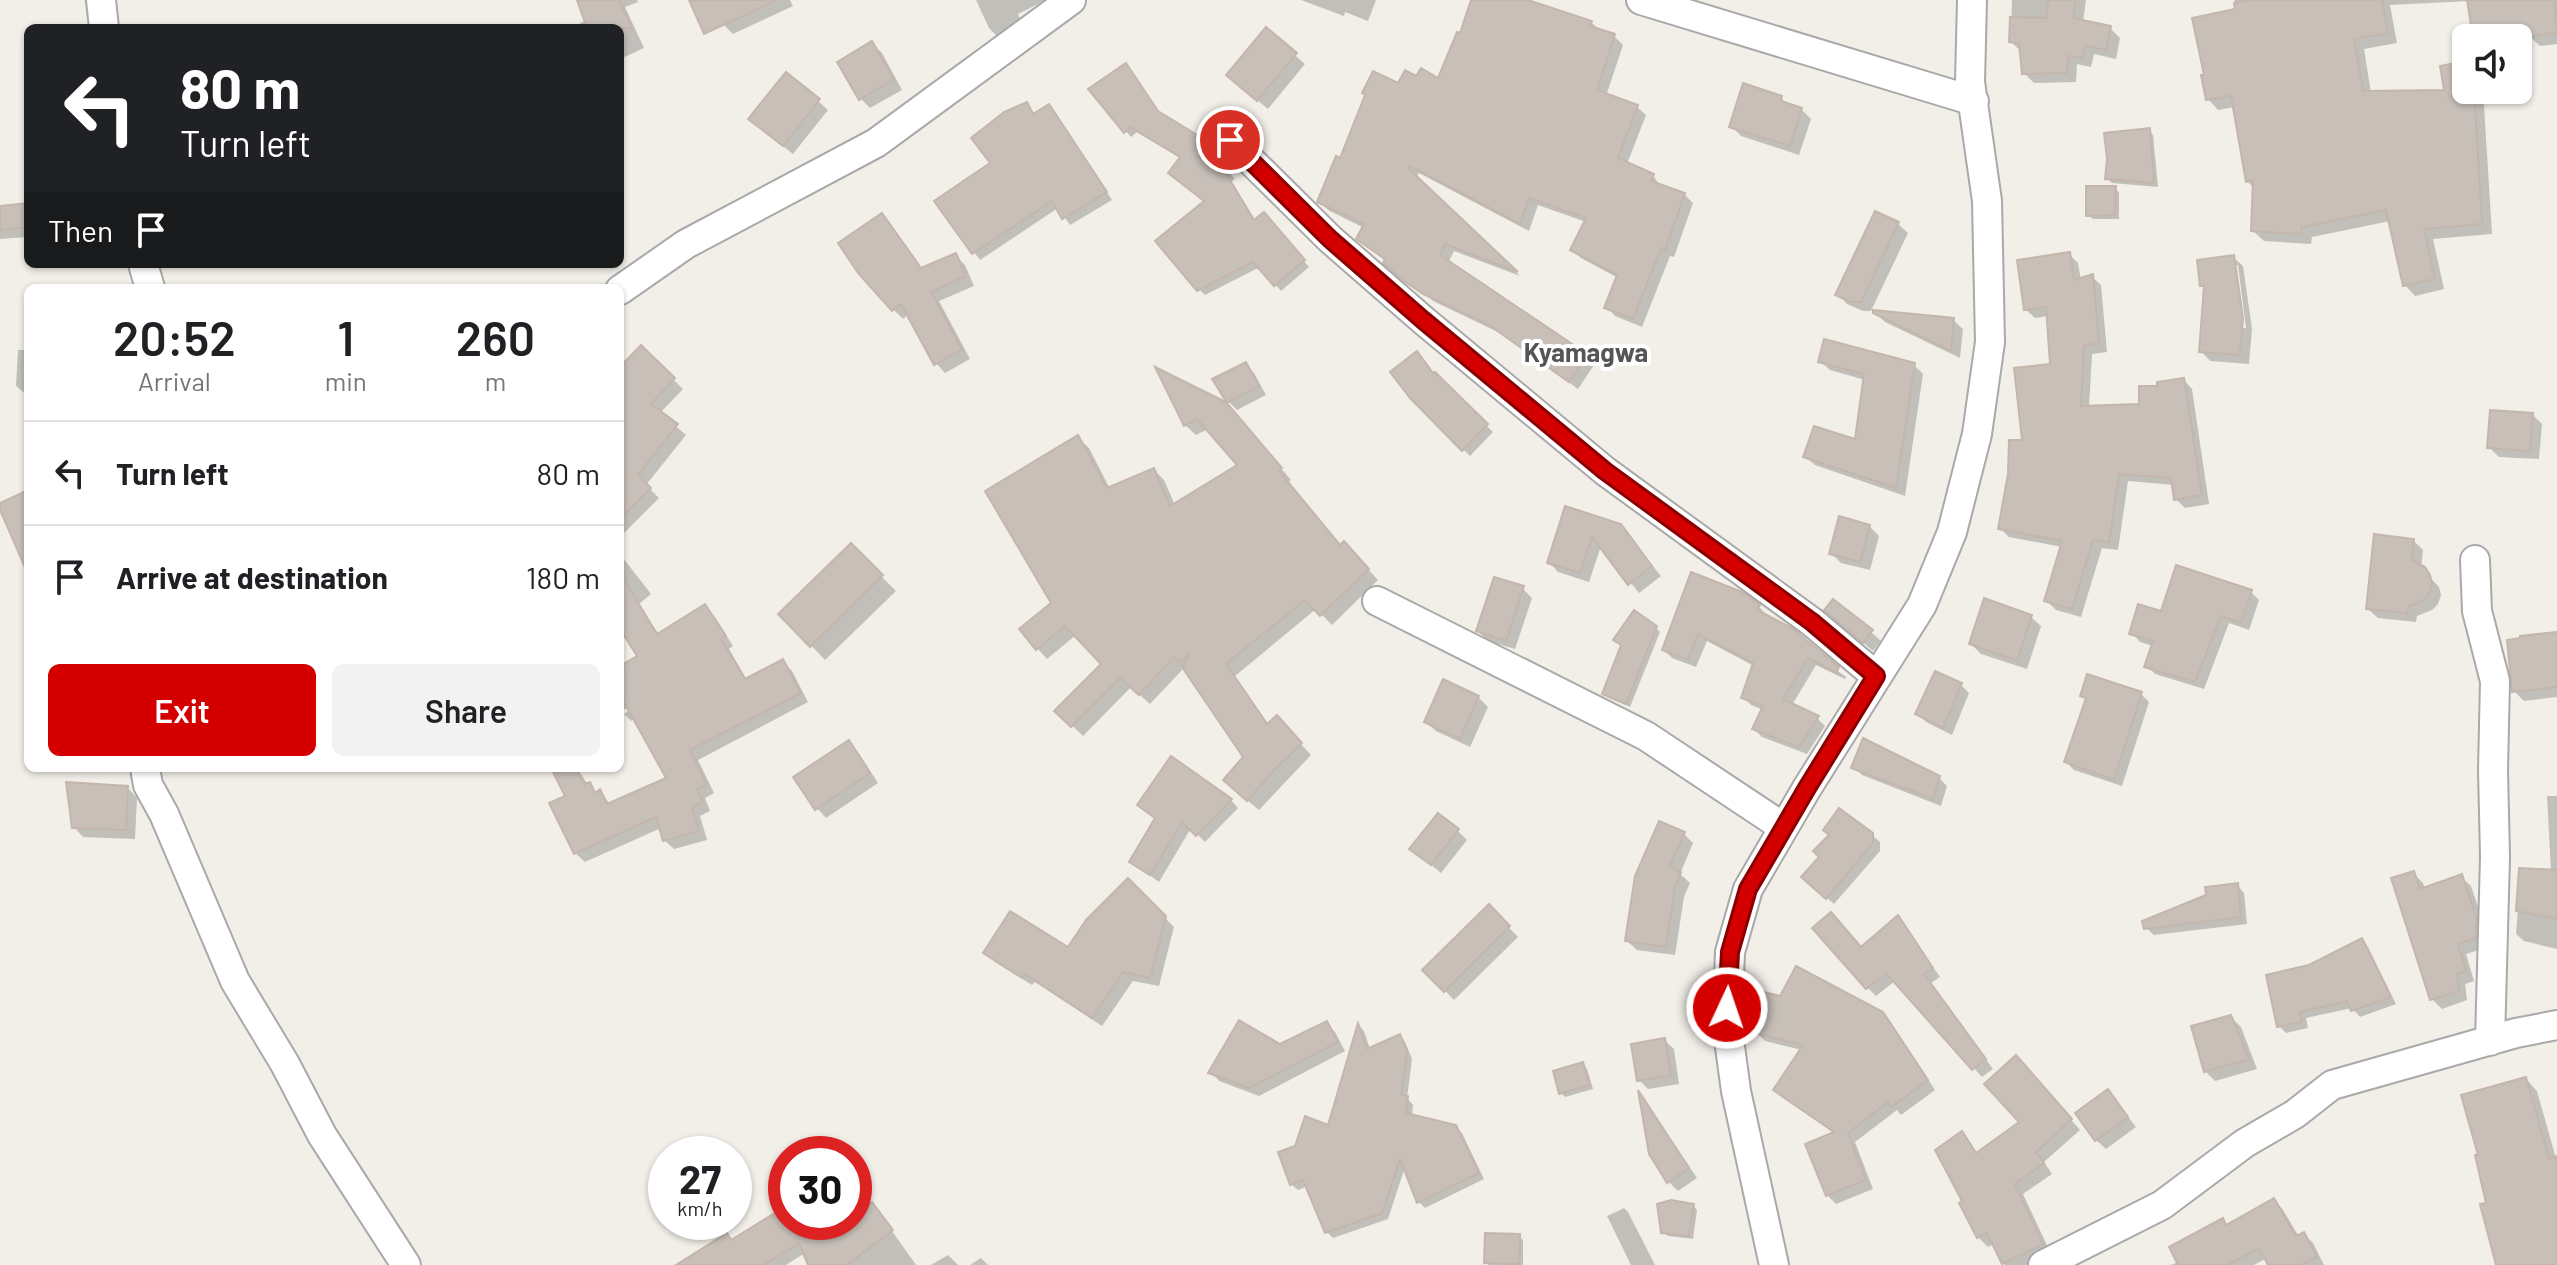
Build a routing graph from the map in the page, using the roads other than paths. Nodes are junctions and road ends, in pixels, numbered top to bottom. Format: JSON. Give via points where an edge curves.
{"nodes":[{"id":1,"x":101,"y":0,"type":"edge"},
{"id":2,"x":1071,"y":0,"type":"edge"},
{"id":3,"x":1641,"y":0,"type":"edge"},
{"id":4,"x":1972,"y":0,"type":"edge"},
{"id":5,"x":104,"y":24,"type":"edge"},
{"id":6,"x":1974,"y":101,"type":"junction"},
{"id":7,"x":1230,"y":140,"type":"dead end"},
{"id":8,"x":624,"y":287,"type":"edge"},
{"id":9,"x":2475,"y":560,"type":"dead end"},
{"id":10,"x":1377,"y":601,"type":"dead end"},
{"id":11,"x":1876,"y":676,"type":"junction"},
{"id":12,"x":146,"y":772,"type":"edge"},
{"id":13,"x":1783,"y":827,"type":"junction"},
{"id":14,"x":2557,"y":1025,"type":"edge"},
{"id":15,"x":2490,"y":1041,"type":"junction"},
{"id":16,"x":406,"y":1265,"type":"edge"},
{"id":17,"x":1774,"y":1265,"type":"edge"},
{"id":18,"x":2043,"y":1265,"type":"edge"}],
"edges":[{"from":1,"to":5,"type":"street"},
{"from":2,"to":8,"type":"street","via":[[876,143],[686,244]]},
{"from":3,"to":6,"type":"street"},
{"from":4,"to":6,"type":"street"},
{"from":6,"to":11,"type":"street","via":[[1987,201],[1990,342],[1977,434],[1952,532],[1922,605]]},
{"from":7,"to":11,"type":"street","via":[[1330,239],[1423,320],[1605,471],[1812,622]]},
{"from":9,"to":15,"type":"street","via":[[2477,611],[2495,681]]},
{"from":10,"to":13,"type":"street","via":[[1646,736]]},
{"from":11,"to":13,"type":"street"},
{"from":12,"to":16,"type":"street","via":[[235,981],[322,1135]]},
{"from":13,"to":17,"type":"street","via":[[1748,889],[1730,952],[1727,991],[1736,1091]]},
{"from":14,"to":15,"type":"street"},
{"from":15,"to":18,"type":"street","via":[[2332,1085],[2162,1205]]}]}
